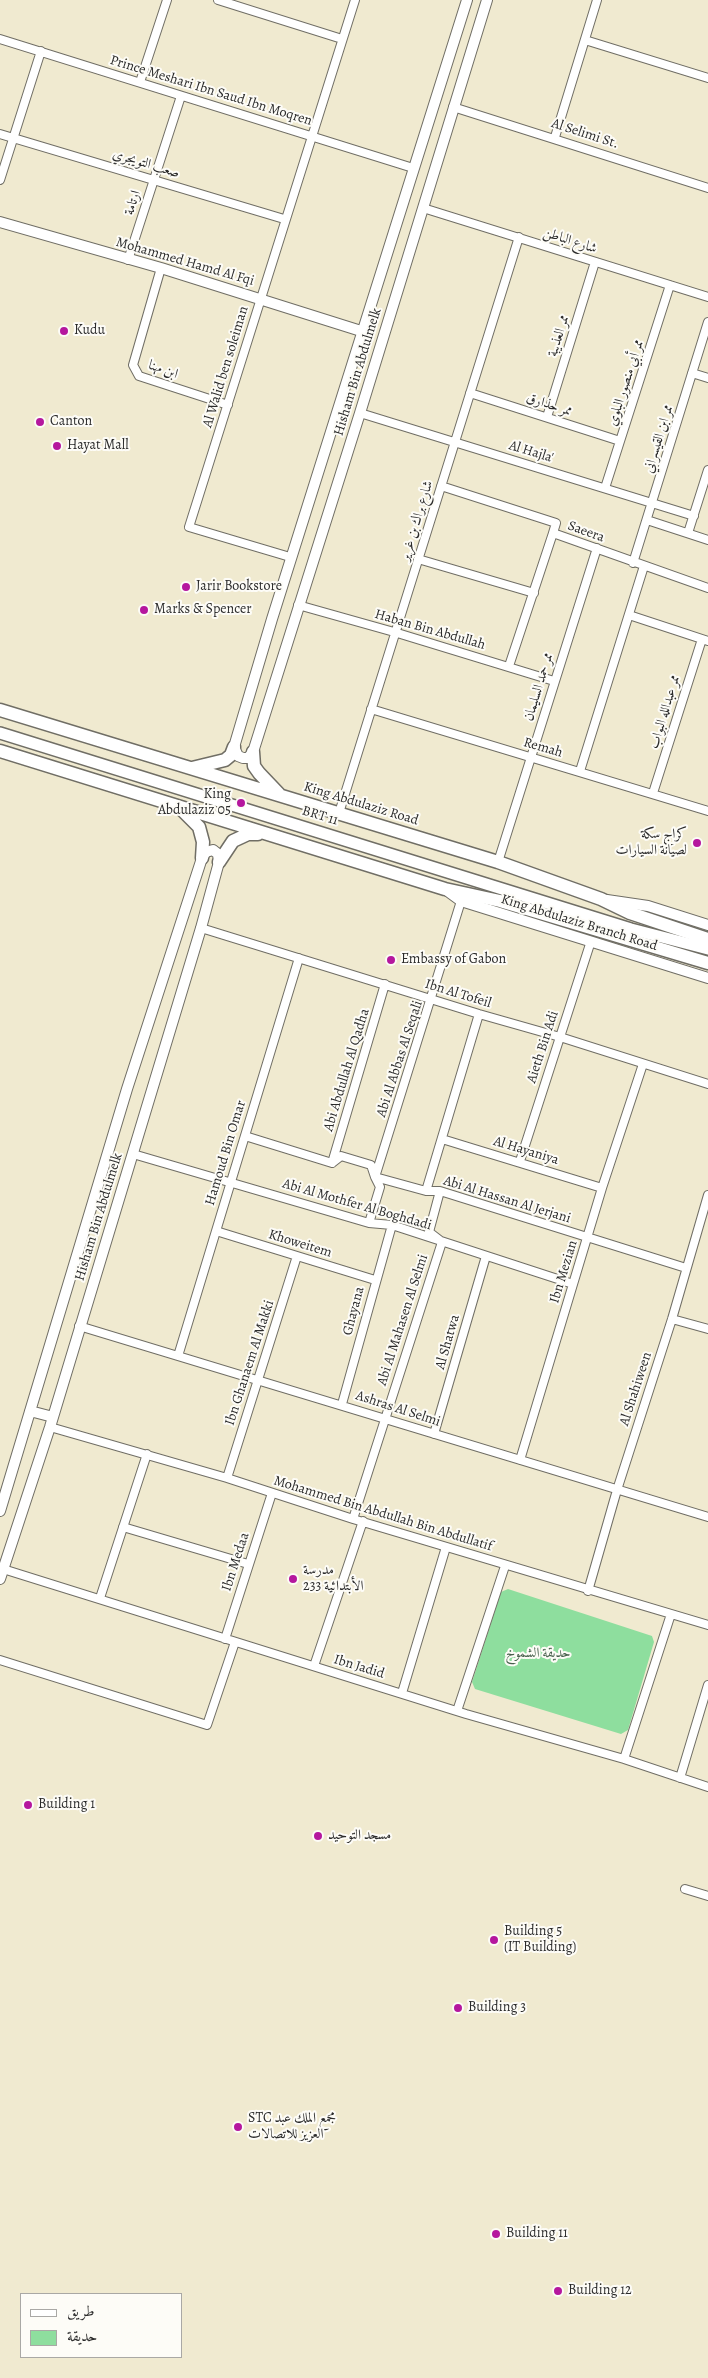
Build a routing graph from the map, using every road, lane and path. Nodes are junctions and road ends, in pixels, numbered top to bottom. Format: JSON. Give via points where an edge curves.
{"nodes":[{"id":1,"x":167,"y":0,"type":"edge"},
{"id":2,"x":220,"y":0,"type":"edge"},
{"id":3,"x":354,"y":0,"type":"edge"},
{"id":4,"x":467,"y":0,"type":"edge"},
{"id":5,"x":487,"y":0,"type":"edge"},
{"id":6,"x":597,"y":0,"type":"edge"},
{"id":7,"x":0,"y":39,"type":"edge"},
{"id":8,"x":342,"y":39,"type":"junction"},
{"id":9,"x":585,"y":40,"type":"junction"},
{"id":10,"x":41,"y":52,"type":"junction"},
{"id":11,"x":708,"y":78,"type":"edge"},
{"id":12,"x":140,"y":82,"type":"junction"},
{"id":13,"x":181,"y":96,"type":"junction"},
{"id":14,"x":453,"y":106,"type":"junction"},
{"id":15,"x":0,"y":134,"type":"edge"},
{"id":16,"x":313,"y":136,"type":"junction"},
{"id":17,"x":12,"y":137,"type":"junction"},
{"id":18,"x":555,"y":137,"type":"junction"},
{"id":19,"x":413,"y":168,"type":"junction"},
{"id":20,"x":154,"y":179,"type":"junction"},
{"id":21,"x":0,"y":180,"type":"edge"},
{"id":22,"x":708,"y":188,"type":"edge"},
{"id":23,"x":423,"y":208,"type":"junction"},
{"id":24,"x":284,"y":219,"type":"junction"},
{"id":25,"x":0,"y":222,"type":"edge"},
{"id":26,"x":520,"y":237,"type":"junction"},
{"id":27,"x":128,"y":260,"type":"junction"},
{"id":28,"x":595,"y":262,"type":"junction"},
{"id":29,"x":161,"y":268,"type":"junction"},
{"id":30,"x":670,"y":285,"type":"junction"},
{"id":31,"x":708,"y":297,"type":"edge"},
{"id":32,"x":260,"y":298,"type":"junction"},
{"id":33,"x":708,"y":322,"type":"edge"},
{"id":34,"x":361,"y":331,"type":"junction"},
{"id":35,"x":692,"y":373,"type":"junction"},
{"id":36,"x":708,"y":378,"type":"edge"},
{"id":37,"x":470,"y":393,"type":"junction"},
{"id":38,"x":228,"y":404,"type":"junction"},
{"id":39,"x":360,"y":413,"type":"junction"},
{"id":40,"x":547,"y":417,"type":"junction"},
{"id":41,"x":454,"y":441,"type":"junction"},
{"id":42,"x":620,"y":441,"type":"junction"},
{"id":43,"x":708,"y":470,"type":"edge"},
{"id":44,"x":441,"y":486,"type":"junction"},
{"id":45,"x":605,"y":488,"type":"junction"},
{"id":46,"x":652,"y":503,"type":"junction"},
{"id":47,"x":694,"y":516,"type":"junction"},
{"id":48,"x":647,"y":520,"type":"junction"},
{"id":49,"x":553,"y":533,"type":"junction"},
{"id":50,"x":688,"y":533,"type":"junction"},
{"id":51,"x":708,"y":540,"type":"edge"},
{"id":52,"x":596,"y":548,"type":"junction"},
{"id":53,"x":290,"y":558,"type":"junction"},
{"id":54,"x":418,"y":559,"type":"junction"},
{"id":55,"x":633,"y":563,"type":"junction"},
{"id":56,"x":644,"y":566,"type":"junction"},
{"id":57,"x":708,"y":588,"type":"edge"},
{"id":58,"x":534,"y":593,"type":"junction"},
{"id":59,"x":298,"y":605,"type":"junction"},
{"id":60,"x":628,"y":615,"type":"junction"},
{"id":61,"x":394,"y":632,"type":"junction"},
{"id":62,"x":705,"y":640,"type":"edge"},
{"id":63,"x":509,"y":666,"type":"junction"},
{"id":64,"x":554,"y":681,"type":"junction"},
{"id":65,"x":371,"y":709,"type":"junction"},
{"id":66,"x":0,"y":710,"type":"edge"},
{"id":67,"x":0,"y":733,"type":"edge"},
{"id":68,"x":234,"y":748,"type":"junction"},
{"id":69,"x":0,"y":751,"type":"edge"},
{"id":70,"x":253,"y":752,"type":"junction"},
{"id":71,"x":530,"y":758,"type":"junction"},
{"id":72,"x":189,"y":769,"type":"junction"},
{"id":73,"x":580,"y":771,"type":"junction"},
{"id":74,"x":653,"y":793,"type":"junction"},
{"id":75,"x":281,"y":796,"type":"junction"},
{"id":76,"x":179,"y":808,"type":"junction"},
{"id":77,"x":708,"y":810,"type":"edge"},
{"id":78,"x":339,"y":813,"type":"junction"},
{"id":79,"x":267,"y":834,"type":"junction"},
{"id":80,"x":202,"y":858,"type":"junction"},
{"id":81,"x":219,"y":862,"type":"junction"},
{"id":82,"x":498,"y":862,"type":"junction"},
{"id":83,"x":445,"y":889,"type":"junction"},
{"id":84,"x":601,"y":898,"type":"junction"},
{"id":85,"x":461,"y":901,"type":"junction"},
{"id":86,"x":708,"y":923,"type":"edge"},
{"id":87,"x":202,"y":928,"type":"junction"},
{"id":88,"x":631,"y":929,"type":"junction"},
{"id":89,"x":708,"y":939,"type":"edge"},
{"id":90,"x":591,"y":941,"type":"junction"},
{"id":91,"x":708,"y":949,"type":"edge"},
{"id":92,"x":708,"y":957,"type":"edge"},
{"id":93,"x":298,"y":958,"type":"junction"},
{"id":94,"x":708,"y":963,"type":"edge"},
{"id":95,"x":708,"y":978,"type":"edge"},
{"id":96,"x":385,"y":984,"type":"junction"},
{"id":97,"x":432,"y":999,"type":"junction"},
{"id":98,"x":479,"y":1014,"type":"junction"},
{"id":99,"x":560,"y":1036,"type":"junction"},
{"id":100,"x":643,"y":1064,"type":"junction"},
{"id":101,"x":708,"y":1084,"type":"edge"},
{"id":102,"x":245,"y":1136,"type":"junction"},
{"id":103,"x":442,"y":1139,"type":"junction"},
{"id":104,"x":133,"y":1154,"type":"junction"},
{"id":105,"x":520,"y":1161,"type":"junction"},
{"id":106,"x":332,"y":1163,"type":"junction"},
{"id":107,"x":375,"y":1177,"type":"junction"},
{"id":108,"x":230,"y":1182,"type":"junction"},
{"id":109,"x":602,"y":1188,"type":"junction"},
{"id":110,"x":426,"y":1191,"type":"junction"},
{"id":111,"x":440,"y":1191,"type":"junction"},
{"id":112,"x":708,"y":1195,"type":"edge"},
{"id":113,"x":369,"y":1223,"type":"junction"},
{"id":114,"x":392,"y":1225,"type":"junction"},
{"id":115,"x":216,"y":1231,"type":"junction"},
{"id":116,"x":587,"y":1238,"type":"junction"},
{"id":117,"x":442,"y":1242,"type":"junction"},
{"id":118,"x":297,"y":1256,"type":"junction"},
{"id":119,"x":486,"y":1256,"type":"junction"},
{"id":120,"x":686,"y":1268,"type":"junction"},
{"id":121,"x":375,"y":1280,"type":"junction"},
{"id":122,"x":573,"y":1284,"type":"junction"},
{"id":123,"x":672,"y":1319,"type":"junction"},
{"id":124,"x":79,"y":1326,"type":"junction"},
{"id":125,"x":708,"y":1329,"type":"edge"},
{"id":126,"x":178,"y":1356,"type":"junction"},
{"id":127,"x":258,"y":1381,"type":"junction"},
{"id":128,"x":342,"y":1404,"type":"junction"},
{"id":129,"x":30,"y":1411,"type":"junction"},
{"id":130,"x":384,"y":1418,"type":"junction"},
{"id":131,"x":51,"y":1422,"type":"junction"},
{"id":132,"x":434,"y":1434,"type":"junction"},
{"id":133,"x":146,"y":1454,"type":"junction"},
{"id":134,"x":520,"y":1460,"type":"junction"},
{"id":135,"x":227,"y":1478,"type":"junction"},
{"id":136,"x":617,"y":1490,"type":"junction"},
{"id":137,"x":272,"y":1493,"type":"junction"},
{"id":138,"x":0,"y":1511,"type":"edge"},
{"id":139,"x":708,"y":1517,"type":"edge"},
{"id":140,"x":353,"y":1519,"type":"junction"},
{"id":141,"x":363,"y":1522,"type":"junction"},
{"id":142,"x":123,"y":1526,"type":"junction"},
{"id":143,"x":446,"y":1547,"type":"junction"},
{"id":144,"x":248,"y":1564,"type":"junction"},
{"id":145,"x":505,"y":1566,"type":"junction"},
{"id":146,"x":2,"y":1567,"type":"edge"},
{"id":147,"x":588,"y":1591,"type":"junction"},
{"id":148,"x":100,"y":1598,"type":"junction"},
{"id":149,"x":671,"y":1614,"type":"junction"},
{"id":150,"x":708,"y":1625,"type":"edge"},
{"id":151,"x":225,"y":1639,"type":"junction"},
{"id":152,"x":235,"y":1642,"type":"junction"},
{"id":153,"x":0,"y":1660,"type":"edge"},
{"id":154,"x":314,"y":1666,"type":"junction"},
{"id":155,"x":708,"y":1685,"type":"edge"},
{"id":156,"x":402,"y":1693,"type":"junction"},
{"id":157,"x":457,"y":1711,"type":"junction"},
{"id":158,"x":624,"y":1759,"type":"junction"},
{"id":159,"x":680,"y":1778,"type":"junction"},
{"id":160,"x":708,"y":1787,"type":"edge"},
{"id":161,"x":685,"y":1889,"type":"dead end"},
{"id":162,"x":708,"y":1896,"type":"edge"}],
"edges":[{"from":1,"to":12,"type":"street"},
{"from":2,"to":8,"type":"street"},
{"from":3,"to":8,"type":"street","name":"Al Walid ben soleiman"},
{"from":4,"to":19,"type":"street","name":"Hisham Bin Abdulmelk"},
{"from":5,"to":14,"type":"street","name":"Hisham Bin Abdulmelk"},
{"from":6,"to":9,"type":"street"},
{"from":7,"to":10,"type":"street","name":"Prince Meshari Ibn Saud Ibn Moqren"},
{"from":8,"to":16,"type":"street","name":"Al Walid ben soleiman"},
{"from":9,"to":11,"type":"street"},
{"from":9,"to":18,"type":"street"},
{"from":10,"to":12,"type":"street","name":"Prince Meshari Ibn Saud Ibn Moqren"},
{"from":10,"to":17,"type":"street"},
{"from":12,"to":13,"type":"street","name":"Prince Meshari Ibn Saud Ibn Moqren"},
{"from":13,"to":16,"type":"street","name":"Prince Meshari Ibn Saud Ibn Moqren"},
{"from":13,"to":20,"type":"street","name":"ارتامة"},
{"from":14,"to":18,"type":"street","name":"Al Selimi St."},
{"from":14,"to":23,"type":"street","name":"Hisham Bin Abdulmelk"},
{"from":15,"to":17,"type":"street","name":"صعب التويجري"},
{"from":16,"to":19,"type":"street","name":"Prince Meshari Ibn Saud Ibn Moqren"},
{"from":16,"to":24,"type":"street","name":"Al Walid ben soleiman"},
{"from":17,"to":20,"type":"street","name":"صعب التويجري"},
{"from":17,"to":21,"type":"street"},
{"from":18,"to":22,"type":"street","name":"Al Selimi St."},
{"from":19,"to":34,"type":"street","name":"Hisham Bin Abdulmelk"},
{"from":20,"to":24,"type":"street","name":"صعب التويجري"},
{"from":20,"to":27,"type":"street","name":"ارتامة"},
{"from":23,"to":26,"type":"street","name":"شارع الباطن"},
{"from":23,"to":39,"type":"street","name":"Hisham Bin Abdulmelk"},
{"from":24,"to":32,"type":"street","name":"Al Walid ben soleiman"},
{"from":25,"to":27,"type":"street","name":"Mohammed Hamd Al Fqi"},
{"from":26,"to":28,"type":"street","name":"شارع الباطن"},
{"from":26,"to":37,"type":"street","name":"شارع براك بن غرير"},
{"from":27,"to":29,"type":"street","name":"Mohammed Hamd Al Fqi"},
{"from":28,"to":30,"type":"street","name":"شارع الباطن"},
{"from":28,"to":40,"type":"street","name":"ممر العذيبة"},
{"from":29,"to":32,"type":"street","name":"Mohammed Hamd Al Fqi"},
{"from":29,"to":38,"type":"street","name":"ابن مهنا","via":[[133,366],[139,376]]},
{"from":30,"to":31,"type":"street","name":"شارع الباطن"},
{"from":30,"to":42,"type":"street","name":"ممر أبي منصور البلوي"},
{"from":32,"to":34,"type":"street","name":"Mohammed Hamd Al Fqi"},
{"from":32,"to":38,"type":"street","name":"Al Walid ben soleiman"},
{"from":33,"to":35,"type":"street","name":"ممر ابن القيسراني"},
{"from":34,"to":53,"type":"street","name":"Hisham Bin Abdulmelk"},
{"from":35,"to":36,"type":"street"},
{"from":35,"to":46,"type":"street","name":"ممر ابن القيسراني"},
{"from":37,"to":40,"type":"street","name":"ممر حذارق"},
{"from":37,"to":41,"type":"street","name":"شارع براك بن غرير"},
{"from":38,"to":53,"type":"street","name":"Al Walid ben soleiman","via":[[189,527]]},
{"from":39,"to":41,"type":"street","name":"Al Hajla'"},
{"from":39,"to":59,"type":"street","name":"Hisham Bin Abdulmelk"},
{"from":40,"to":42,"type":"street","name":"ممر حذارق"},
{"from":41,"to":44,"type":"street","name":"شارع براك بن غرير"},
{"from":41,"to":45,"type":"street","name":"Al Hajla'"},
{"from":42,"to":45,"type":"street","name":"ممر أبي منصور البلوي"},
{"from":43,"to":47,"type":"street"},
{"from":44,"to":49,"type":"street","name":"Saeera","via":[[556,523]]},
{"from":44,"to":54,"type":"street","name":"شارع براك بن غرير"},
{"from":45,"to":46,"type":"street","name":"Al Hajla'"},
{"from":46,"to":47,"type":"street","name":"Al Hajla'"},
{"from":46,"to":48,"type":"street","name":"ممر ابن القيسراني"},
{"from":47,"to":50,"type":"street"},
{"from":48,"to":50,"type":"street"},
{"from":48,"to":55,"type":"street","name":"ممر ابن القيسراني"},
{"from":49,"to":52,"type":"street","name":"Saeera"},
{"from":49,"to":58,"type":"street"},
{"from":50,"to":51,"type":"street"},
{"from":52,"to":55,"type":"street","name":"Saeera"},
{"from":52,"to":64,"type":"street","name":"ممر حمد السليمان"},
{"from":53,"to":68,"type":"street","name":"Hisham Bin Abdulmelk"},
{"from":54,"to":58,"type":"street"},
{"from":54,"to":61,"type":"street","name":"شارع براك بن غرير"},
{"from":55,"to":56,"type":"street","name":"Saeera"},
{"from":56,"to":57,"type":"street","name":"Saeera"},
{"from":56,"to":60,"type":"street"},
{"from":58,"to":63,"type":"street"},
{"from":59,"to":61,"type":"street","name":"Haban Bin Abdullah"},
{"from":59,"to":70,"type":"street","name":"Hisham Bin Abdulmelk"},
{"from":60,"to":62,"type":"street"},
{"from":60,"to":73,"type":"street"},
{"from":61,"to":63,"type":"street","name":"Haban Bin Abdullah"},
{"from":61,"to":65,"type":"street","name":"شارع براك بن غرير"},
{"from":62,"to":74,"type":"street","name":"ممر عبدالله البواب"},
{"from":63,"to":64,"type":"street","name":"Haban Bin Abdullah"},
{"from":64,"to":71,"type":"street","name":"ممر حمد السليمان"},
{"from":65,"to":71,"type":"street","name":"Remah"},
{"from":65,"to":78,"type":"street","name":"شارع براك بن غرير"},
{"from":66,"to":72,"type":"main road","name":"King Abdulaziz Road"},
{"from":67,"to":88,"type":"main road","name":"BRT 11"},
{"from":68,"to":70,"type":"street","via":[[243,758],[248,758]]},
{"from":68,"to":72,"type":"main road","via":[[225,760]]},
{"from":69,"to":76,"type":"main road"},
{"from":70,"to":75,"type":"main road","via":[[258,774]]},
{"from":71,"to":73,"type":"street","name":"Remah"},
{"from":71,"to":82,"type":"street","name":"ممر حمد السليمان"},
{"from":72,"to":75,"type":"main road","name":"King Abdulaziz Road"},
{"from":73,"to":74,"type":"street","name":"Remah"},
{"from":74,"to":77,"type":"street","name":"Remah"},
{"from":75,"to":78,"type":"main road","name":"King Abdulaziz Road"},
{"from":76,"to":79,"type":"main road"},
{"from":76,"to":80,"type":"main road","via":[[199,827],[203,842]]},
{"from":78,"to":82,"type":"main road","name":"King Abdulaziz Road"},
{"from":79,"to":81,"type":"main road","via":[[248,834],[233,841]]},
{"from":79,"to":83,"type":"main road"},
{"from":80,"to":81,"type":"street","via":[[213,850],[218,854]]},
{"from":80,"to":129,"type":"street","name":"Hisham Bin Abdulmelk","via":[[127,1089]]},
{"from":81,"to":87,"type":"street","name":"Hisham Bin Abdulmelk"},
{"from":82,"to":84,"type":"main road","name":"King Abdulaziz Road"},
{"from":83,"to":85,"type":"street","name":"King Abdulaziz Branch Road"},
{"from":83,"to":94,"type":"main road","via":[[500,901]]},
{"from":84,"to":86,"type":"street","via":[[648,906]]},
{"from":84,"to":89,"type":"main road","name":"King Abdulaziz Road","via":[[630,913]]},
{"from":85,"to":90,"type":"street","name":"King Abdulaziz Branch Road"},
{"from":85,"to":97,"type":"street","name":"Abi Al Abbas Al Seqali"},
{"from":87,"to":93,"type":"street","name":"Ibn Al Tofeil"},
{"from":87,"to":104,"type":"street","name":"Hisham Bin Abdulmelk"},
{"from":88,"to":91,"type":"main road","name":"BRT 11"},
{"from":88,"to":92,"type":"main road","name":"BRT 11"},
{"from":90,"to":95,"type":"street","name":"King Abdulaziz Branch Road"},
{"from":90,"to":99,"type":"street","name":"Aieth Bin Adi"},
{"from":93,"to":96,"type":"street","name":"Ibn Al Tofeil"},
{"from":93,"to":102,"type":"street","name":"Hamoud Bin Omar"},
{"from":96,"to":97,"type":"street","name":"Ibn Al Tofeil"},
{"from":96,"to":106,"type":"street","name":"Abi Abdullah Al Qadha"},
{"from":97,"to":98,"type":"street","name":"Ibn Al Tofeil"},
{"from":97,"to":107,"type":"street","name":"Abi Al Abbas Al Seqali"},
{"from":98,"to":99,"type":"street","name":"Ibn Al Tofeil"},
{"from":98,"to":103,"type":"street"},
{"from":99,"to":100,"type":"street","name":"Ibn Al Tofeil"},
{"from":99,"to":105,"type":"street","name":"Aieth Bin Adi"},
{"from":100,"to":101,"type":"street","name":"Ibn Al Tofeil"},
{"from":100,"to":109,"type":"street","name":"Ibn Mezian"},
{"from":102,"to":106,"type":"street","name":"Abi Al Hassan Al Jerjani"},
{"from":102,"to":108,"type":"street","name":"Hamoud Bin Omar"},
{"from":103,"to":105,"type":"street","name":"Al Hayaniya"},
{"from":103,"to":110,"type":"street"},
{"from":104,"to":108,"type":"street","name":"Abi Al Mothfer Al Boghdadi"},
{"from":104,"to":124,"type":"street","name":"Hisham Bin Abdulmelk"},
{"from":105,"to":109,"type":"street","name":"Al Hayaniya"},
{"from":106,"to":107,"type":"street","name":"Abi Al Hassan Al Jerjani","via":[[341,1156],[371,1165]]},
{"from":107,"to":110,"type":"street","name":"Abi Al Hassan Al Jerjani"},
{"from":107,"to":113,"type":"street","name":"Abi Al Abbas Al Seqali","via":[[380,1186]]},
{"from":108,"to":113,"type":"street","name":"Abi Al Mothfer Al Boghdadi"},
{"from":108,"to":115,"type":"street","name":"Hamoud Bin Omar"},
{"from":109,"to":116,"type":"street","name":"Ibn Mezian"},
{"from":110,"to":111,"type":"street","name":"Abi Al Hassan Al Jerjani"},
{"from":111,"to":116,"type":"street","name":"Abi Al Hassan Al Jerjani"},
{"from":111,"to":117,"type":"street","name":"Abi Al Mahasen Al Selmi","via":[[428,1232]]},
{"from":112,"to":120,"type":"street","name":"Al Shahiween"},
{"from":113,"to":114,"type":"street","name":"Abi Al Mothfer Al Boghdadi"},
{"from":114,"to":117,"type":"street","name":"Abi Al Mothfer Al Boghdadi"},
{"from":114,"to":121,"type":"street","name":"Ghayana"},
{"from":115,"to":118,"type":"street","name":"Khoweitem"},
{"from":115,"to":126,"type":"street","name":"Hamoud Bin Omar"},
{"from":116,"to":120,"type":"street","name":"Abi Al Hassan Al Jerjani"},
{"from":116,"to":122,"type":"street","name":"Ibn Mezian"},
{"from":117,"to":119,"type":"street","name":"Abi Al Mothfer Al Boghdadi"},
{"from":117,"to":130,"type":"street","name":"Abi Al Mahasen Al Selmi"},
{"from":118,"to":121,"type":"street","name":"Khoweitem"},
{"from":118,"to":127,"type":"street","name":"Ibn Ghanaem Al Makki"},
{"from":119,"to":122,"type":"street","name":"Abi Al Mothfer Al Boghdadi"},
{"from":119,"to":132,"type":"street","name":"Al Shatwa"},
{"from":120,"to":123,"type":"street","name":"Al Shahiween"},
{"from":121,"to":128,"type":"street","name":"Ghayana"},
{"from":122,"to":134,"type":"street","name":"Ibn Mezian"},
{"from":123,"to":125,"type":"street"},
{"from":123,"to":136,"type":"street","name":"Al Shahiween"},
{"from":124,"to":126,"type":"street","name":"Ashras Al Selmi"},
{"from":124,"to":131,"type":"street","name":"Hisham Bin Abdulmelk"},
{"from":126,"to":127,"type":"street","name":"Ashras Al Selmi"},
{"from":127,"to":128,"type":"street","name":"Ashras Al Selmi"},
{"from":127,"to":135,"type":"street","name":"Ibn Ghanaem Al Makki"},
{"from":128,"to":130,"type":"street","name":"Ashras Al Selmi"},
{"from":129,"to":131,"type":"street"},
{"from":129,"to":138,"type":"street","name":"Hisham Bin Abdulmelk"},
{"from":130,"to":132,"type":"street","name":"Ashras Al Selmi"},
{"from":130,"to":140,"type":"street","name":"Abi Al Mahasen Al Selmi"},
{"from":131,"to":133,"type":"street","name":"Mohammed Bin Abdullah Bin Abdullatif"},
{"from":131,"to":146,"type":"street","name":"Hisham Bin Abdulmelk"},
{"from":132,"to":134,"type":"street","name":"Ashras Al Selmi"},
{"from":133,"to":135,"type":"street","name":"Mohammed Bin Abdullah Bin Abdullatif"},
{"from":133,"to":142,"type":"street"},
{"from":134,"to":136,"type":"street","name":"Ashras Al Selmi"},
{"from":135,"to":137,"type":"street","name":"Mohammed Bin Abdullah Bin Abdullatif"},
{"from":136,"to":139,"type":"street","name":"Ashras Al Selmi"},
{"from":136,"to":147,"type":"street","name":"Al Shahiween"},
{"from":137,"to":140,"type":"street","name":"Mohammed Bin Abdullah Bin Abdullatif"},
{"from":137,"to":144,"type":"street","name":"Ibn Medaa"},
{"from":140,"to":141,"type":"street","name":"Mohammed Bin Abdullah Bin Abdullatif"},
{"from":141,"to":143,"type":"street","name":"Mohammed Bin Abdullah Bin Abdullatif"},
{"from":141,"to":154,"type":"street"},
{"from":142,"to":144,"type":"street"},
{"from":142,"to":148,"type":"street"},
{"from":143,"to":145,"type":"street","name":"Mohammed Bin Abdullah Bin Abdullatif"},
{"from":143,"to":156,"type":"street"},
{"from":144,"to":151,"type":"street","name":"Ibn Medaa"},
{"from":145,"to":147,"type":"street","name":"Mohammed Bin Abdullah Bin Abdullatif"},
{"from":145,"to":157,"type":"street"},
{"from":146,"to":148,"type":"street","name":"Ibn Jadid"},
{"from":147,"to":149,"type":"street","name":"Mohammed Bin Abdullah Bin Abdullatif"},
{"from":148,"to":151,"type":"street","name":"Ibn Jadid"},
{"from":149,"to":150,"type":"street","name":"Mohammed Bin Abdullah Bin Abdullatif"},
{"from":149,"to":158,"type":"street"},
{"from":151,"to":152,"type":"street","name":"Ibn Jadid"},
{"from":152,"to":153,"type":"street","via":[[207,1725]]},
{"from":152,"to":154,"type":"street","name":"Ibn Jadid"},
{"from":154,"to":156,"type":"street","name":"Ibn Jadid"},
{"from":155,"to":159,"type":"street"},
{"from":156,"to":157,"type":"street","name":"Ibn Jadid"},
{"from":157,"to":158,"type":"street","name":"Ibn Jadid"},
{"from":158,"to":159,"type":"street","name":"Ibn Jadid"},
{"from":159,"to":160,"type":"street","name":"Ibn Jadid"},
{"from":161,"to":162,"type":"street"}]}
